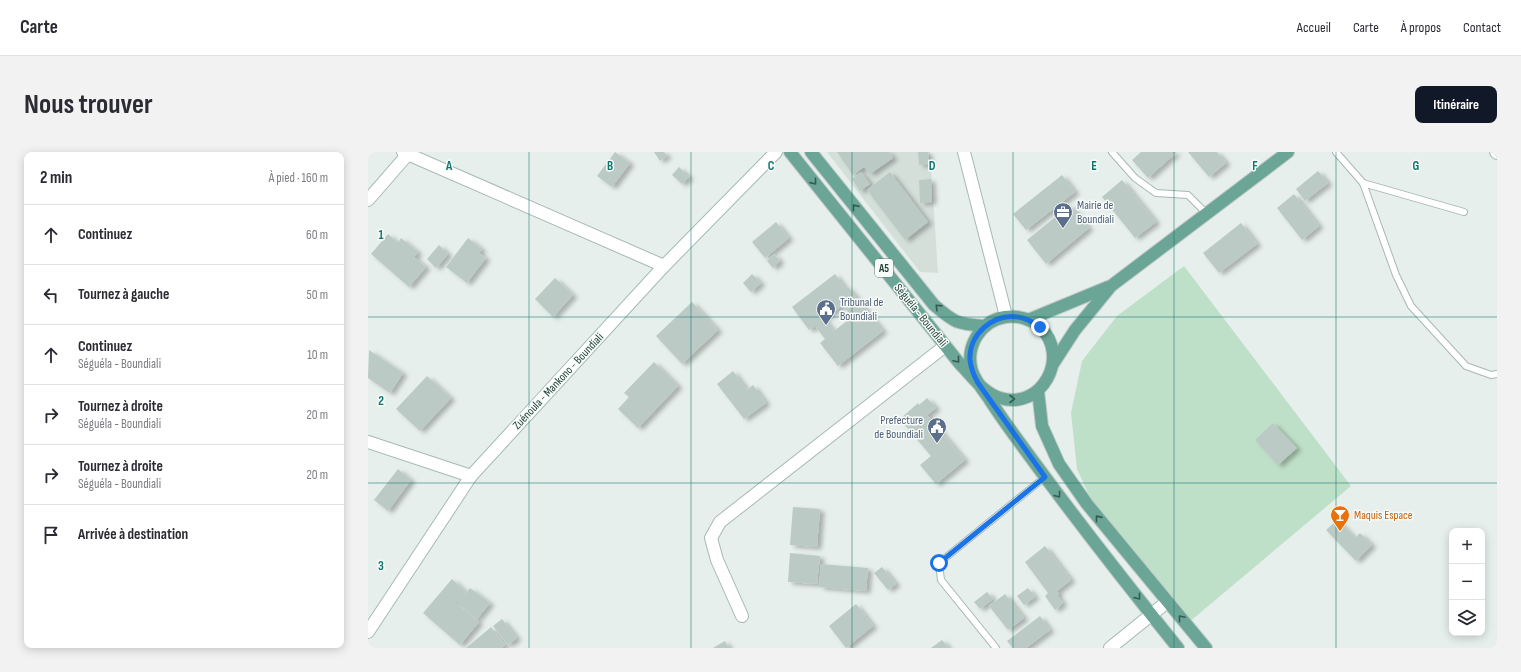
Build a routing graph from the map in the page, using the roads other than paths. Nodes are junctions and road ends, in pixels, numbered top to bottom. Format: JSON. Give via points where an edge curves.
{"nodes":[{"id":1,"x":776,"y":152,"type":"edge"},
{"id":2,"x":790,"y":152,"type":"edge"},
{"id":3,"x":811,"y":152,"type":"edge"},
{"id":4,"x":964,"y":152,"type":"edge"},
{"id":5,"x":1112,"y":152,"type":"edge"},
{"id":6,"x":1288,"y":152,"type":"edge"},
{"id":7,"x":1336,"y":152,"type":"edge"},
{"id":8,"x":406,"y":153,"type":"edge"},
{"id":9,"x":1363,"y":183,"type":"junction"},
{"id":10,"x":368,"y":200,"type":"edge"},
{"id":11,"x":1464,"y":212,"type":"dead end"},
{"id":12,"x":1207,"y":214,"type":"junction"},
{"id":13,"x":664,"y":266,"type":"junction"},
{"id":14,"x":1111,"y":286,"type":"junction"},
{"id":15,"x":1006,"y":316,"type":"junction"},
{"id":16,"x":1028,"y":320,"type":"junction"},
{"id":17,"x":985,"y":326,"type":"junction"},
{"id":18,"x":946,"y":346,"type":"junction"},
{"id":19,"x":1053,"y":364,"type":"junction"},
{"id":20,"x":1497,"y":374,"type":"edge"},
{"id":21,"x":978,"y":383,"type":"junction"},
{"id":22,"x":1038,"y":391,"type":"junction"},
{"id":23,"x":368,"y":442,"type":"edge"},
{"id":24,"x":471,"y":476,"type":"junction"},
{"id":25,"x":1045,"y":477,"type":"junction"},
{"id":26,"x":1167,"y":602,"type":"junction"},
{"id":27,"x":1151,"y":615,"type":"junction"},
{"id":28,"x":742,"y":616,"type":"dead end"},
{"id":29,"x":368,"y":632,"type":"edge"},
{"id":30,"x":996,"y":648,"type":"edge"},
{"id":31,"x":1110,"y":648,"type":"edge"},
{"id":32,"x":1178,"y":648,"type":"edge"},
{"id":33,"x":1206,"y":648,"type":"edge"}],
"edges":[{"from":1,"to":13,"type":"street","name":"Zuénoula - Mankono - Boundiali"},
{"from":2,"to":18,"type":"main road","name":"Séguéla - Boundiali","number":"A5","one_way":true},
{"from":17,"to":3,"type":"main road","name":"Séguéla - Boundiali","number":"A5","one_way":true,"via":[[964,325],[952,321],[934,305]]},
{"from":4,"to":15,"type":"street"},
{"from":5,"to":12,"type":"lane","via":[[1135,178],[1156,193],[1188,195]]},
{"from":6,"to":12,"type":"main road"},
{"from":7,"to":9,"type":"lane"},
{"from":8,"to":10,"type":"street"},
{"from":8,"to":13,"type":"street"},
{"from":9,"to":11,"type":"lane"},
{"from":9,"to":20,"type":"lane","via":[[1396,275],[1411,306],[1466,366],[1490,375]]},
{"from":12,"to":14,"type":"main road"},
{"from":13,"to":24,"type":"street","name":"Zuénoula - Mankono - Boundiali"},
{"from":14,"to":16,"type":"main road"},
{"from":14,"to":19,"type":"main road","via":[[1075,330]]},
{"from":15,"to":16,"type":"main road"},
{"from":15,"to":17,"type":"main road","name":"Séguéla - Boundiali"},
{"from":16,"to":19,"type":"main road","via":[[1040,327],[1048,338],[1053,350]]},
{"from":17,"to":21,"type":"main road","name":"Séguéla - Boundiali","via":[[971,347],[972,372]]},
{"from":18,"to":21,"type":"main road","name":"Séguéla - Boundiali","number":"A5","one_way":true},
{"from":18,"to":28,"type":"street","via":[[720,522],[711,538],[717,560]]},
{"from":19,"to":22,"type":"main road","via":[[1045,383]]},
{"from":21,"to":22,"type":"main road","name":"Séguéla - Boundiali","one_way":true,"via":[[1000,398],[1013,400]]},
{"from":21,"to":25,"type":"main road"},
{"from":26,"to":22,"type":"main road","one_way":true,"via":[[1087,504],[1059,464],[1042,426]]},
{"from":23,"to":24,"type":"street"},
{"from":24,"to":29,"type":"street","name":"Zuénoula - Mankono - Boundiali"},
{"from":25,"to":27,"type":"main road","one_way":true},
{"from":25,"to":30,"type":"lane","via":[[939,563],[941,580]]},
{"from":26,"to":27,"type":"street"},
{"from":33,"to":26,"type":"main road","one_way":true},
{"from":27,"to":31,"type":"street"},
{"from":27,"to":32,"type":"main road"}]}
